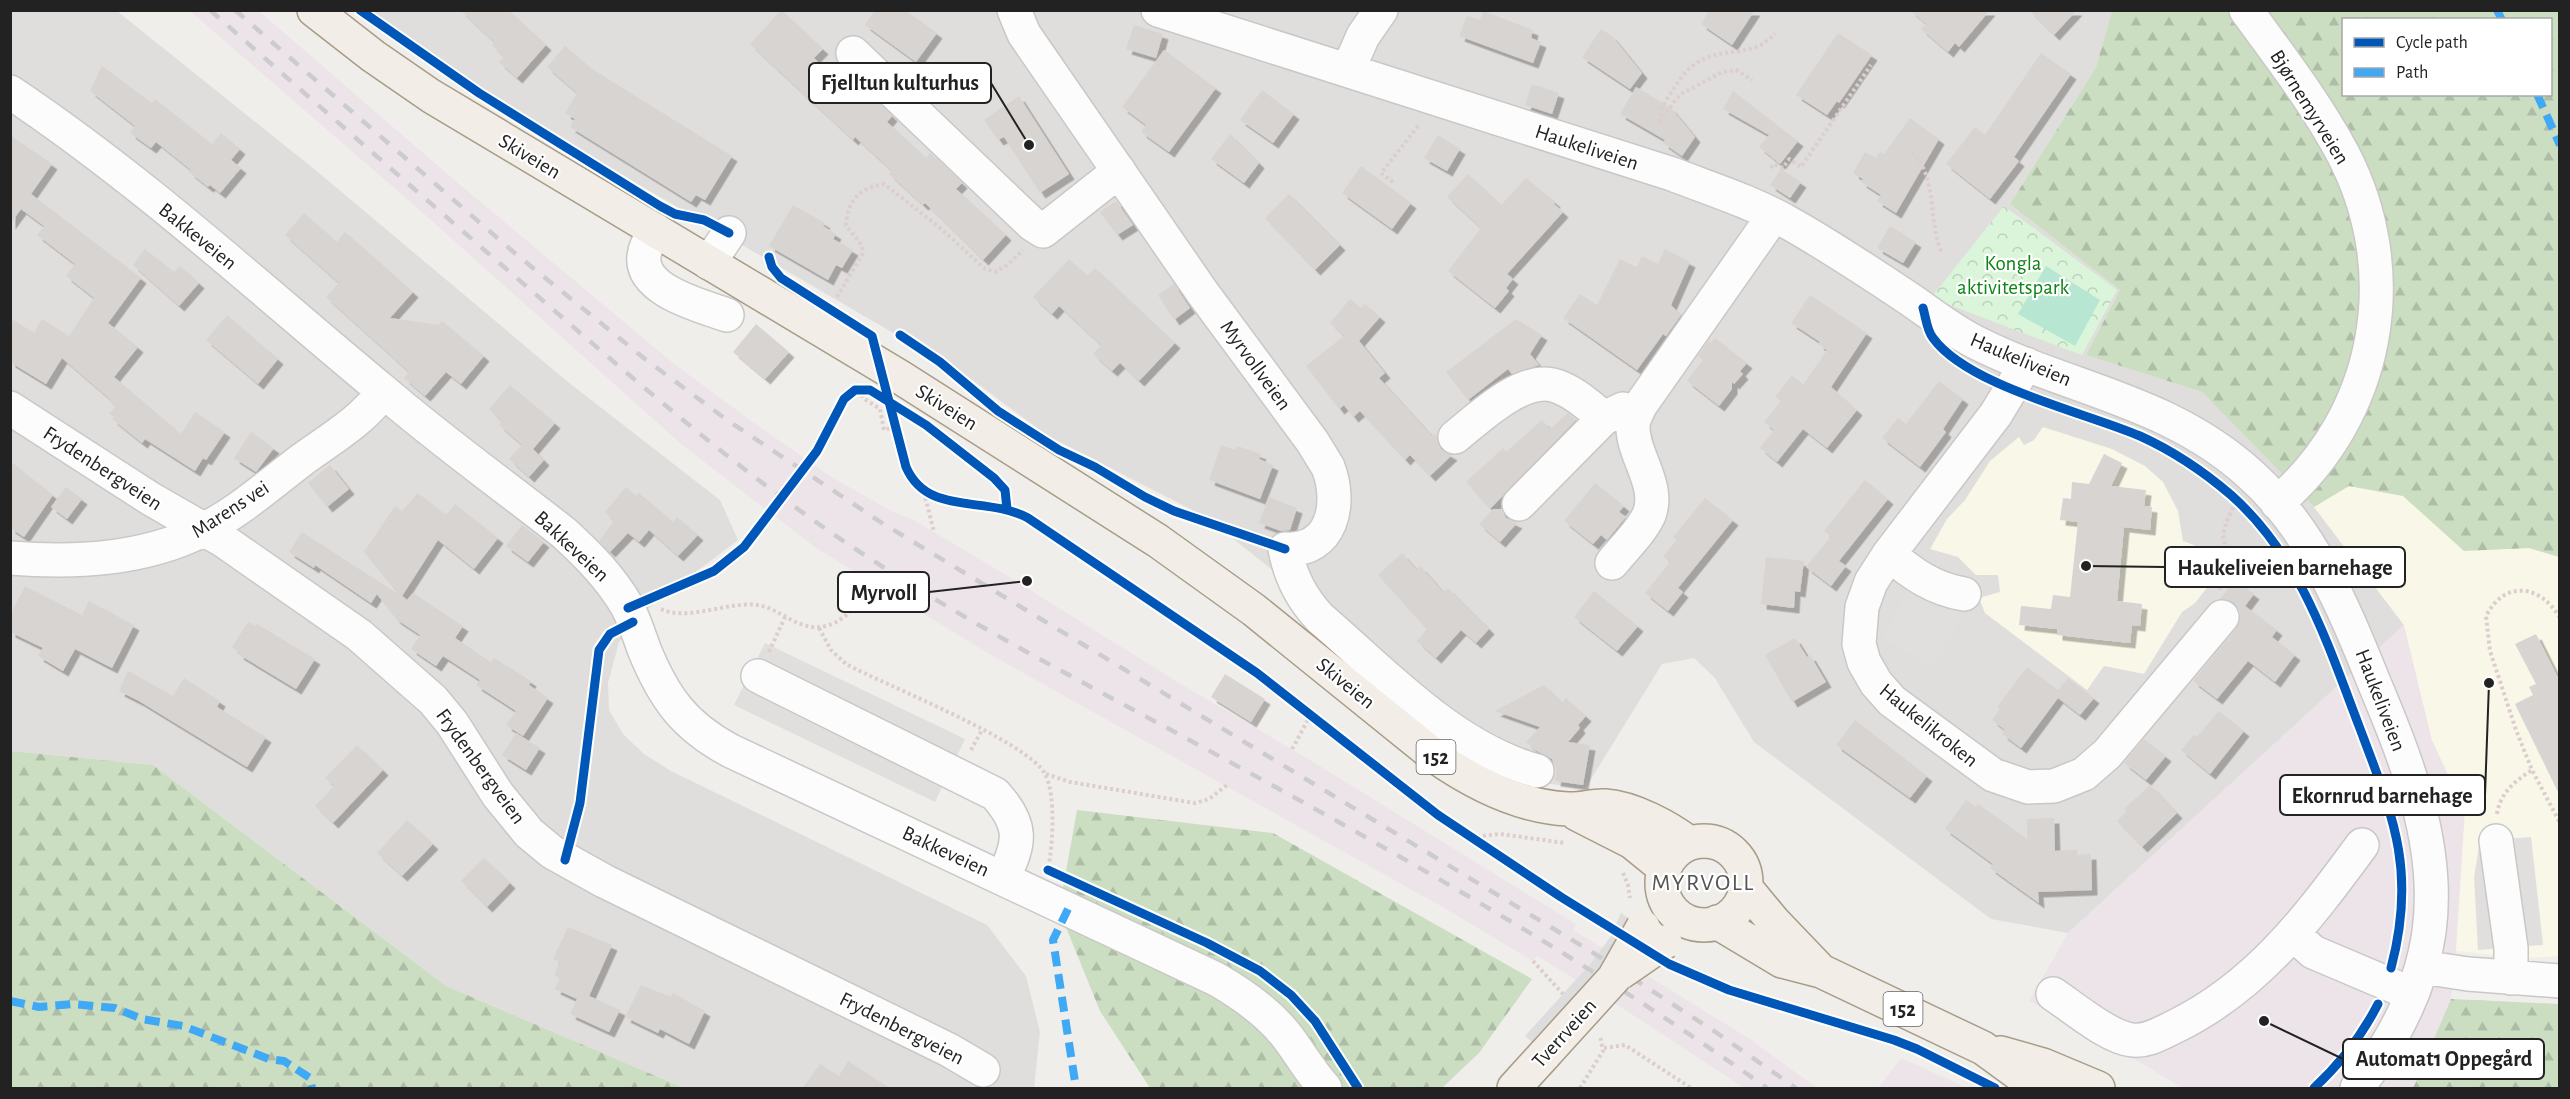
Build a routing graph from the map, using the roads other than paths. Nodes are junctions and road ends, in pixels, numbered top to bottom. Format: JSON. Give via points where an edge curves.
{"nodes":[{"id":1,"x":314,"y":10,"type":"edge"},
{"id":2,"x":1014,"y":10,"type":"edge"},
{"id":3,"x":1381,"y":10,"type":"edge"},
{"id":4,"x":2246,"y":10,"type":"edge"},
{"id":5,"x":1165,"y":12,"type":"edge"},
{"id":6,"x":853,"y":53,"type":"dead end"},
{"id":7,"x":1348,"y":70,"type":"junction"},
{"id":8,"x":10,"y":92,"type":"edge"},
{"id":9,"x":1119,"y":171,"type":"junction"},
{"id":10,"x":1774,"y":215,"type":"junction"},
{"id":11,"x":655,"y":230,"type":"junction"},
{"id":12,"x":729,"y":233,"type":"dead end"},
{"id":13,"x":709,"y":263,"type":"junction"},
{"id":14,"x":727,"y":315,"type":"dead end"},
{"id":15,"x":2026,"y":364,"type":"junction"},
{"id":16,"x":383,"y":392,"type":"junction"},
{"id":17,"x":1640,"y":406,"type":"junction"},
{"id":18,"x":10,"y":408,"type":"edge"},
{"id":19,"x":1605,"y":418,"type":"junction"},
{"id":20,"x":1455,"y":437,"type":"dead end"},
{"id":21,"x":2277,"y":503,"type":"junction"},
{"id":22,"x":1519,"y":504,"type":"dead end"},
{"id":23,"x":204,"y":530,"type":"junction"},
{"id":24,"x":1888,"y":554,"type":"junction"},
{"id":25,"x":10,"y":558,"type":"edge"},
{"id":26,"x":1612,"y":563,"type":"dead end"},
{"id":27,"x":1964,"y":594,"type":"dead end"},
{"id":28,"x":2220,"y":604,"type":"road end"},
{"id":29,"x":758,"y":676,"type":"road end"},
{"id":30,"x":1537,"y":771,"type":"dead end"},
{"id":31,"x":1568,"y":809,"type":"junction"},
{"id":32,"x":2496,"y":841,"type":"road end"},
{"id":33,"x":1689,"y":843,"type":"junction"},
{"id":34,"x":2362,"y":845,"type":"dead end"},
{"id":35,"x":1003,"y":878,"type":"junction"},
{"id":36,"x":1664,"y":880,"type":"junction"},
{"id":37,"x":1745,"y":886,"type":"junction"},
{"id":38,"x":1705,"y":923,"type":"junction"},
{"id":39,"x":2293,"y":934,"type":"junction"},
{"id":40,"x":1821,"y":971,"type":"junction"},
{"id":41,"x":1614,"y":978,"type":"junction"},
{"id":42,"x":2511,"y":978,"type":"junction"},
{"id":43,"x":2417,"y":981,"type":"junction"},
{"id":44,"x":2559,"y":981,"type":"edge"},
{"id":45,"x":2054,"y":994,"type":"dead end"},
{"id":46,"x":983,"y":1070,"type":"dead end"},
{"id":47,"x":2021,"y":1077,"type":"edge"},
{"id":48,"x":1316,"y":1083,"type":"edge"},
{"id":49,"x":1514,"y":1089,"type":"edge"},
{"id":50,"x":2098,"y":1089,"type":"edge"},
{"id":51,"x":2357,"y":1089,"type":"edge"}],
"edges":[{"from":1,"to":11,"type":"main road","name":"Skiveien","number":"152","via":[[431,96]]},
{"from":2,"to":9,"type":"street","name":"Myrvollveien","via":[[1024,34]]},
{"from":3,"to":7,"type":"street","via":[[1363,36]]},
{"from":4,"to":21,"type":"street","name":"Bjørnemyrveien","via":[[2308,97],[2343,156],[2362,203],[2376,280],[2371,346],[2349,411],[2323,455]]},
{"from":5,"to":7,"type":"street","name":"Haukeliveien"},
{"from":6,"to":9,"type":"street","via":[[1042,231]]},
{"from":7,"to":10,"type":"street","name":"Haukeliveien","via":[[1672,174]]},
{"from":8,"to":16,"type":"street","name":"Bakkeveien","via":[[184,224]]},
{"from":9,"to":30,"type":"street","name":"Myrvollveien","via":[[1328,467],[1335,497],[1329,525],[1311,545],[1285,549],[1293,579],[1306,602],[1454,732],[1492,756]]},
{"from":10,"to":15,"type":"street","name":"Haukeliveien","via":[[1973,341]]},
{"from":10,"to":17,"type":"street"},
{"from":11,"to":13,"type":"main road","name":"Skiveien","number":"152"},
{"from":11,"to":14,"type":"street","via":[[643,257],[654,282]]},
{"from":12,"to":13,"type":"street"},
{"from":13,"to":31,"type":"main road","name":"Skiveien","number":"152","via":[[957,413],[1180,556],[1468,779],[1514,797]]},
{"from":15,"to":21,"type":"street","name":"Haukeliveien","via":[[2135,403],[2194,432],[2253,477]]},
{"from":15,"to":24,"type":"street","name":"Haukelikroken","via":[[1976,442]]},
{"from":16,"to":23,"type":"street","name":"Marens vei","via":[[350,427]]},
{"from":16,"to":35,"type":"street","name":"Bakkeveien","via":[[564,532],[638,604],[652,668],[682,717],[703,736]]},
{"from":17,"to":19,"type":"street","via":[[1619,410]]},
{"from":17,"to":26,"type":"street","via":[[1634,432],[1651,504],[1644,523]]},
{"from":18,"to":23,"type":"street","name":"Frydenbergveien"},
{"from":19,"to":20,"type":"street","via":[[1561,388],[1536,385],[1509,396]]},
{"from":19,"to":22,"type":"street"},
{"from":21,"to":43,"type":"street","name":"Haukeliveien","via":[[2307,542],[2335,589],[2397,737],[2421,812],[2431,880],[2429,930]]},
{"from":23,"to":25,"type":"street","name":"Marens vei","via":[[166,546],[87,560]]},
{"from":23,"to":46,"type":"street","name":"Frydenbergveien","via":[[359,635],[404,672],[452,723],[520,824],[552,852]]},
{"from":24,"to":27,"type":"street","via":[[1926,582]]},
{"from":24,"to":28,"type":"street","name":"Haukelikroken","via":[[1862,607],[1859,644],[1876,683],[1892,700],[1983,770],[2028,787],[2074,780],[2107,754],[2143,713]]},
{"from":29,"to":35,"type":"street","via":[[995,794],[1017,825],[1017,844]]},
{"from":31,"to":33,"type":"main road","name":"Skiveien","number":"152","via":[[1615,808],[1658,823]]},
{"from":31,"to":36,"type":"main road","name":"Skiveien","number":"152","via":[[1632,842]]},
{"from":32,"to":42,"type":"street","via":[[2511,948]]},
{"from":33,"to":36,"type":"main road","via":[[1678,850]]},
{"from":33,"to":37,"type":"main road","number":"152","via":[[1703,840],[1730,849],[1739,860]]},
{"from":34,"to":39,"type":"street"},
{"from":35,"to":48,"type":"street","name":"Bakkeveien","via":[[1243,995],[1284,1033]]},
{"from":36,"to":38,"type":"main road","number":"152","via":[[1674,912]]},
{"from":36,"to":41,"type":"main road","name":"Tverrveien","bridge":true},
{"from":37,"to":38,"type":"main road","via":[[1737,908]]},
{"from":37,"to":40,"type":"main road","number":"152"},
{"from":38,"to":40,"type":"main road","number":"152","via":[[1782,961]]},
{"from":38,"to":41,"type":"main road","name":"Tverrveien","bridge":true},
{"from":39,"to":43,"type":"street","via":[[2313,952]]},
{"from":39,"to":45,"type":"street","via":[[2219,1002],[2151,1038],[2121,1038]]},
{"from":40,"to":47,"type":"main road","number":"152","via":[[1983,1048]]},
{"from":41,"to":49,"type":"main road","name":"Tverrveien","bridge":true},
{"from":42,"to":43,"type":"street"},
{"from":42,"to":44,"type":"street"},
{"from":43,"to":51,"type":"street","name":"Haukeliveien","via":[[2379,1058]]},
{"from":47,"to":50,"type":"main road","number":"152","via":[[2043,1065]]}]}
